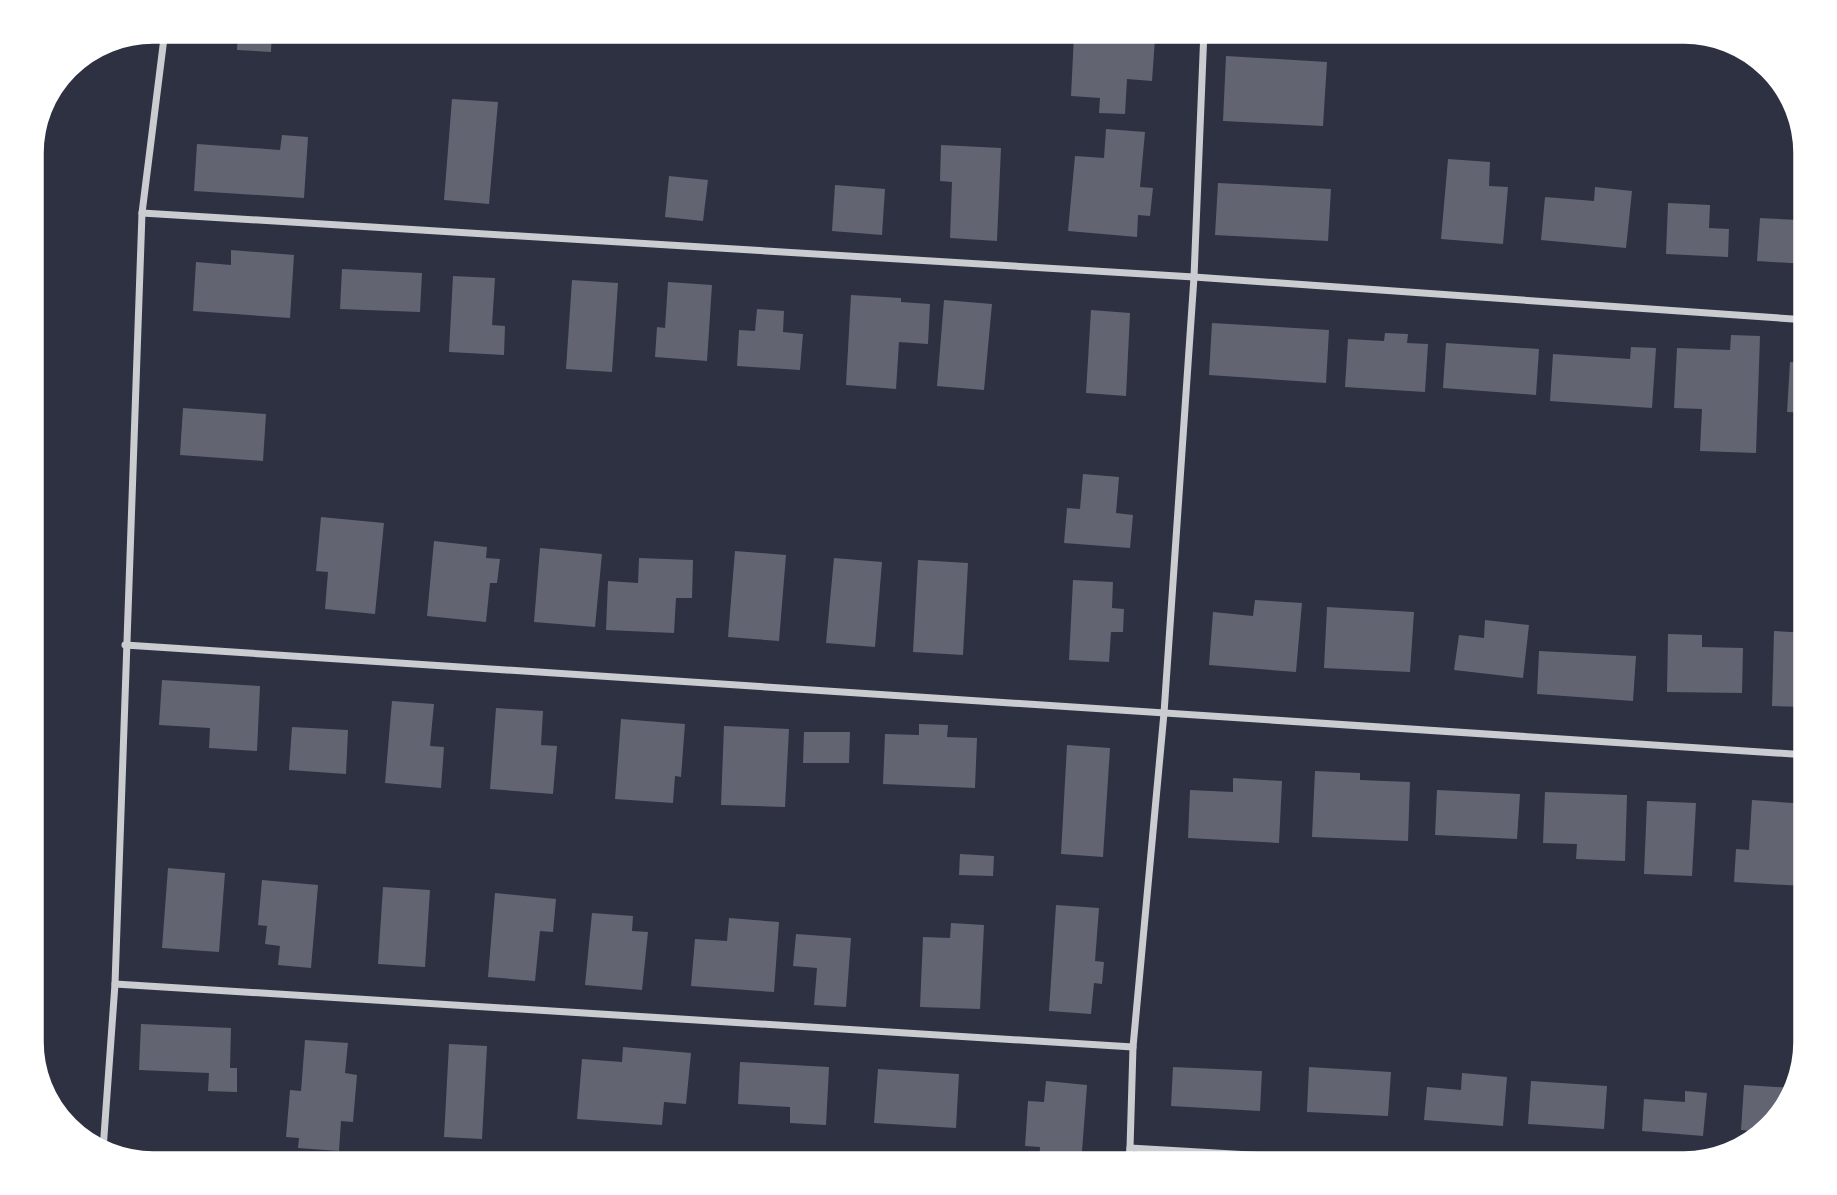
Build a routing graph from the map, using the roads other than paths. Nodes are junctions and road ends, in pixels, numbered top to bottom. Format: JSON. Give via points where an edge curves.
{"nodes":[{"id":1,"x":164,"y":42,"type":"edge"},
{"id":2,"x":1204,"y":42,"type":"edge"},
{"id":3,"x":142,"y":214,"type":"junction"},
{"id":4,"x":1194,"y":277,"type":"junction"},
{"id":5,"x":1795,"y":319,"type":"edge"},
{"id":6,"x":125,"y":645,"type":"junction"},
{"id":7,"x":1164,"y":713,"type":"junction"},
{"id":8,"x":1795,"y":754,"type":"edge"},
{"id":9,"x":114,"y":984,"type":"junction"},
{"id":10,"x":1133,"y":1047,"type":"junction"},
{"id":11,"x":104,"y":1142,"type":"edge"},
{"id":12,"x":1130,"y":1147,"type":"junction"},
{"id":13,"x":1129,"y":1153,"type":"edge"},
{"id":14,"x":1229,"y":1153,"type":"edge"}],
"edges":[{"from":1,"to":3,"type":"street"},
{"from":2,"to":4,"type":"street"},
{"from":3,"to":4,"type":"street"},
{"from":3,"to":6,"type":"street"},
{"from":4,"to":5,"type":"street"},
{"from":4,"to":7,"type":"street"},
{"from":6,"to":7,"type":"street"},
{"from":6,"to":9,"type":"street"},
{"from":7,"to":8,"type":"street"},
{"from":7,"to":10,"type":"street"},
{"from":9,"to":10,"type":"street"},
{"from":9,"to":11,"type":"street"},
{"from":10,"to":12,"type":"street"},
{"from":12,"to":13,"type":"street"},
{"from":12,"to":14,"type":"street"}]}
